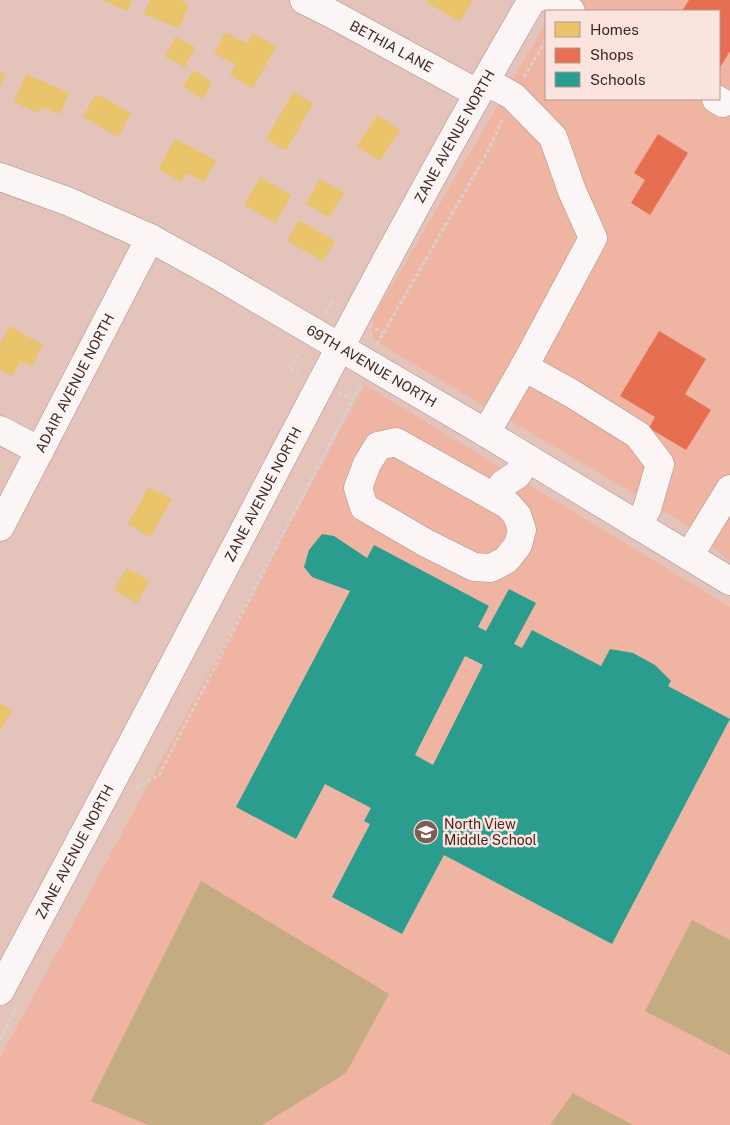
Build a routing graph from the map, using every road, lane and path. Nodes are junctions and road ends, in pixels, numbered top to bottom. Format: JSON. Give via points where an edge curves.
{"nodes":[{"id":1,"x":304,"y":0,"type":"edge"},
{"id":2,"x":532,"y":0,"type":"edge"},
{"id":3,"x":552,"y":0,"type":"edge"},
{"id":4,"x":569,"y":10,"type":"edge"},
{"id":5,"x":545,"y":42,"type":"edge"},
{"id":6,"x":481,"y":87,"type":"junction"},
{"id":7,"x":513,"y":96,"type":"junction"},
{"id":8,"x":0,"y":177,"type":"edge"},
{"id":9,"x":150,"y":238,"type":"junction"},
{"id":10,"x":383,"y":333,"type":"dead end"},
{"id":11,"x":339,"y":348,"type":"junction"},
{"id":12,"x":524,"y":367,"type":"junction"},
{"id":13,"x":353,"y":399,"type":"dead end"},
{"id":14,"x":0,"y":430,"type":"edge"},
{"id":15,"x":507,"y":446,"type":"junction"},
{"id":16,"x":40,"y":451,"type":"junction"},
{"id":17,"x":730,"y":489,"type":"edge"},
{"id":18,"x":487,"y":493,"type":"junction"},
{"id":19,"x":637,"y":525,"type":"junction"},
{"id":20,"x":0,"y":527,"type":"edge"},
{"id":21,"x":689,"y":556,"type":"junction"},
{"id":22,"x":730,"y":581,"type":"edge"},
{"id":23,"x":132,"y":789,"type":"dead end"},
{"id":24,"x":9,"y":998,"type":"edge"},
{"id":25,"x":0,"y":1040,"type":"edge"}],
"edges":[{"from":1,"to":6,"type":"street","name":"BETHIA LANE"},
{"from":2,"to":6,"type":"street","name":"ZANE AVENUE NORTH"},
{"from":3,"to":4,"type":"street"},
{"from":5,"to":7,"type":"path"},
{"from":6,"to":7,"type":"street","name":"BETHIA LANE"},
{"from":6,"to":11,"type":"street","name":"ZANE AVENUE NORTH"},
{"from":7,"to":10,"type":"path","via":[[487,153]]},
{"from":7,"to":12,"type":"street","name":"BETHIA LANE","via":[[553,137],[593,238]]},
{"from":8,"to":9,"type":"street","name":"69TH AVENUE NORTH","via":[[67,201]]},
{"from":9,"to":11,"type":"street","name":"69TH AVENUE NORTH"},
{"from":9,"to":16,"type":"street","name":"ADAIR AVENUE NORTH"},
{"from":11,"to":15,"type":"street","name":"69TH AVENUE NORTH"},
{"from":11,"to":24,"type":"street","name":"ZANE AVENUE NORTH","via":[[100,805]]},
{"from":12,"to":15,"type":"street","name":"BETHIA LANE"},
{"from":12,"to":19,"type":"street","via":[[638,435],[660,464],[647,509]]},
{"from":13,"to":23,"type":"path","via":[[159,775]]},
{"from":14,"to":16,"type":"street"},
{"from":15,"to":18,"type":"street","name":"BETHIA LANE","via":[[518,474]]},
{"from":15,"to":19,"type":"street","name":"69TH AVENUE NORTH"},
{"from":16,"to":20,"type":"street","name":"ADAIR AVENUE NORTH"},
{"from":17,"to":21,"type":"street"},
{"from":18,"to":18,"type":"street","via":[[396,442],[378,446],[358,488],[364,507],[474,567],[491,568],[506,560],[518,544],[522,530],[517,515],[508,505]]},
{"from":19,"to":21,"type":"street","name":"69TH AVENUE NORTH"},
{"from":21,"to":22,"type":"street","name":"69TH AVENUE NORTH"},
{"from":24,"to":25,"type":"path"}]}
